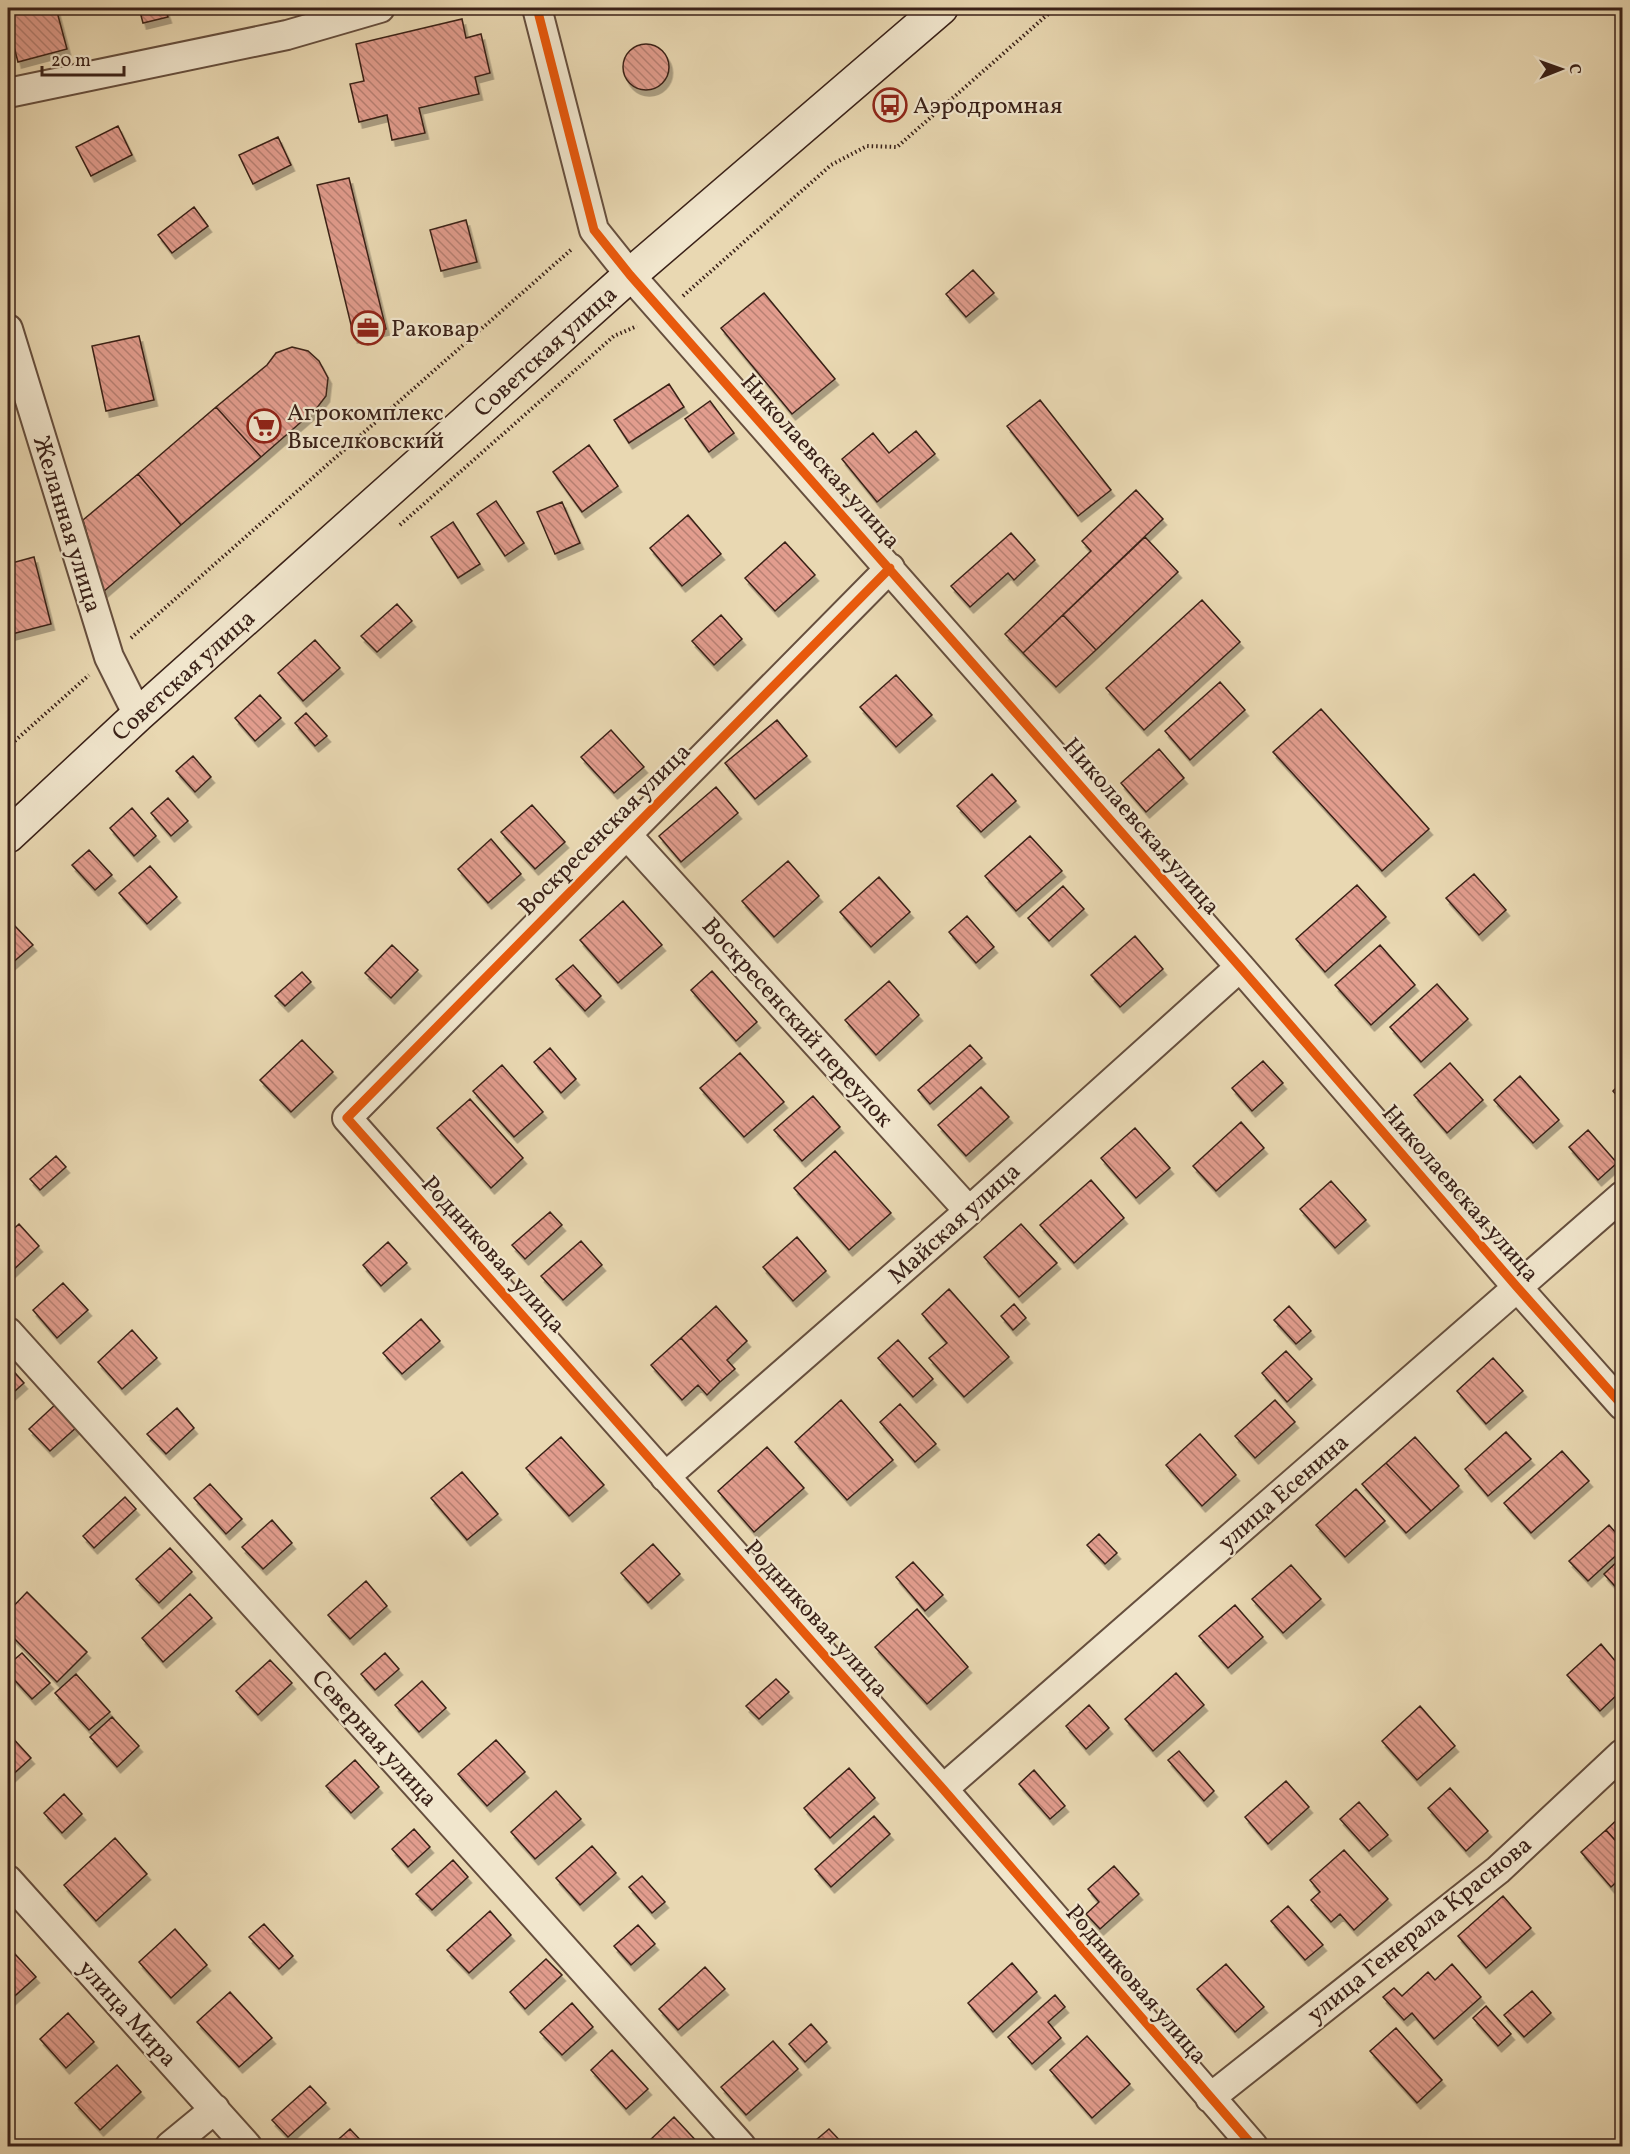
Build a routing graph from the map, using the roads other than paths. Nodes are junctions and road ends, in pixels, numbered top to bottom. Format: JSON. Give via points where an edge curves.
{"nodes":[{"id":1,"x":380,"y":8,"type":"edge"},
{"id":2,"x":537,"y":8,"type":"edge"},
{"id":3,"x":941,"y":8,"type":"edge"},
{"id":4,"x":8,"y":93,"type":"edge"},
{"id":5,"x":630,"y":275,"type":"junction"},
{"id":6,"x":8,"y":329,"type":"edge"},
{"id":7,"x":890,"y":568,"type":"junction"},
{"id":8,"x":138,"y":715,"type":"junction"},
{"id":9,"x":626,"y":834,"type":"junction"},
{"id":10,"x":12,"y":849,"type":"edge"},
{"id":11,"x":1240,"y":967,"type":"junction"},
{"id":12,"x":348,"y":1118,"type":"joint"},
{"id":13,"x":1623,"y":1196,"type":"edge"},
{"id":14,"x":969,"y":1211,"type":"junction"},
{"id":15,"x":1517,"y":1287,"type":"junction"},
{"id":16,"x":8,"y":1332,"type":"edge"},
{"id":17,"x":1623,"y":1405,"type":"edge"},
{"id":18,"x":665,"y":1477,"type":"junction"},
{"id":19,"x":1623,"y":1754,"type":"edge"},
{"id":20,"x":944,"y":1789,"type":"junction"},
{"id":21,"x":8,"y":1880,"type":"edge"},
{"id":22,"x":1210,"y":2098,"type":"junction"},
{"id":23,"x":215,"y":2109,"type":"junction"},
{"id":24,"x":170,"y":2146,"type":"edge"},
{"id":25,"x":247,"y":2146,"type":"edge"},
{"id":26,"x":741,"y":2146,"type":"edge"},
{"id":27,"x":1253,"y":2146,"type":"edge"}],
"edges":[{"from":1,"to":4,"type":"street","via":[[287,35]]},
{"from":2,"to":5,"type":"street","name":"Николаевская улица","via":[[594,230]]},
{"from":3,"to":5,"type":"main road","name":"Советская улица"},
{"from":5,"to":7,"type":"street","name":"Николаевская улица"},
{"from":5,"to":8,"type":"main road","name":"Советская улица"},
{"from":6,"to":8,"type":"street","name":"Желанная улица","via":[[109,657]]},
{"from":7,"to":9,"type":"street","name":"Воскресенская улица"},
{"from":7,"to":11,"type":"street","name":"Николаевская улица"},
{"from":8,"to":10,"type":"main road","name":"Советская улица"},
{"from":9,"to":12,"type":"street","name":"Воскресенская улица"},
{"from":9,"to":14,"type":"street","name":"Воскресенский переулок"},
{"from":11,"to":14,"type":"street","name":"Майская улица"},
{"from":11,"to":15,"type":"street","name":"Николаевская улица"},
{"from":12,"to":18,"type":"street","name":"Родниковая улица"},
{"from":13,"to":15,"type":"street","name":"улица Есенина"},
{"from":14,"to":18,"type":"street","name":"Майская улица"},
{"from":15,"to":17,"type":"street","name":"Николаевская улица"},
{"from":15,"to":20,"type":"street","name":"улица Есенина"},
{"from":16,"to":26,"type":"street","name":"Северная улица"},
{"from":18,"to":20,"type":"street","name":"Родниковая улица"},
{"from":19,"to":22,"type":"street","name":"улица Генерала Краснова","via":[[1498,1870]]},
{"from":20,"to":22,"type":"street","name":"Родниковая улица"},
{"from":21,"to":23,"type":"street","name":"улица Мира"},
{"from":22,"to":27,"type":"street","name":"Родниковая улица"},
{"from":23,"to":24,"type":"street"},
{"from":23,"to":25,"type":"street","name":"улица Мира"}]}
